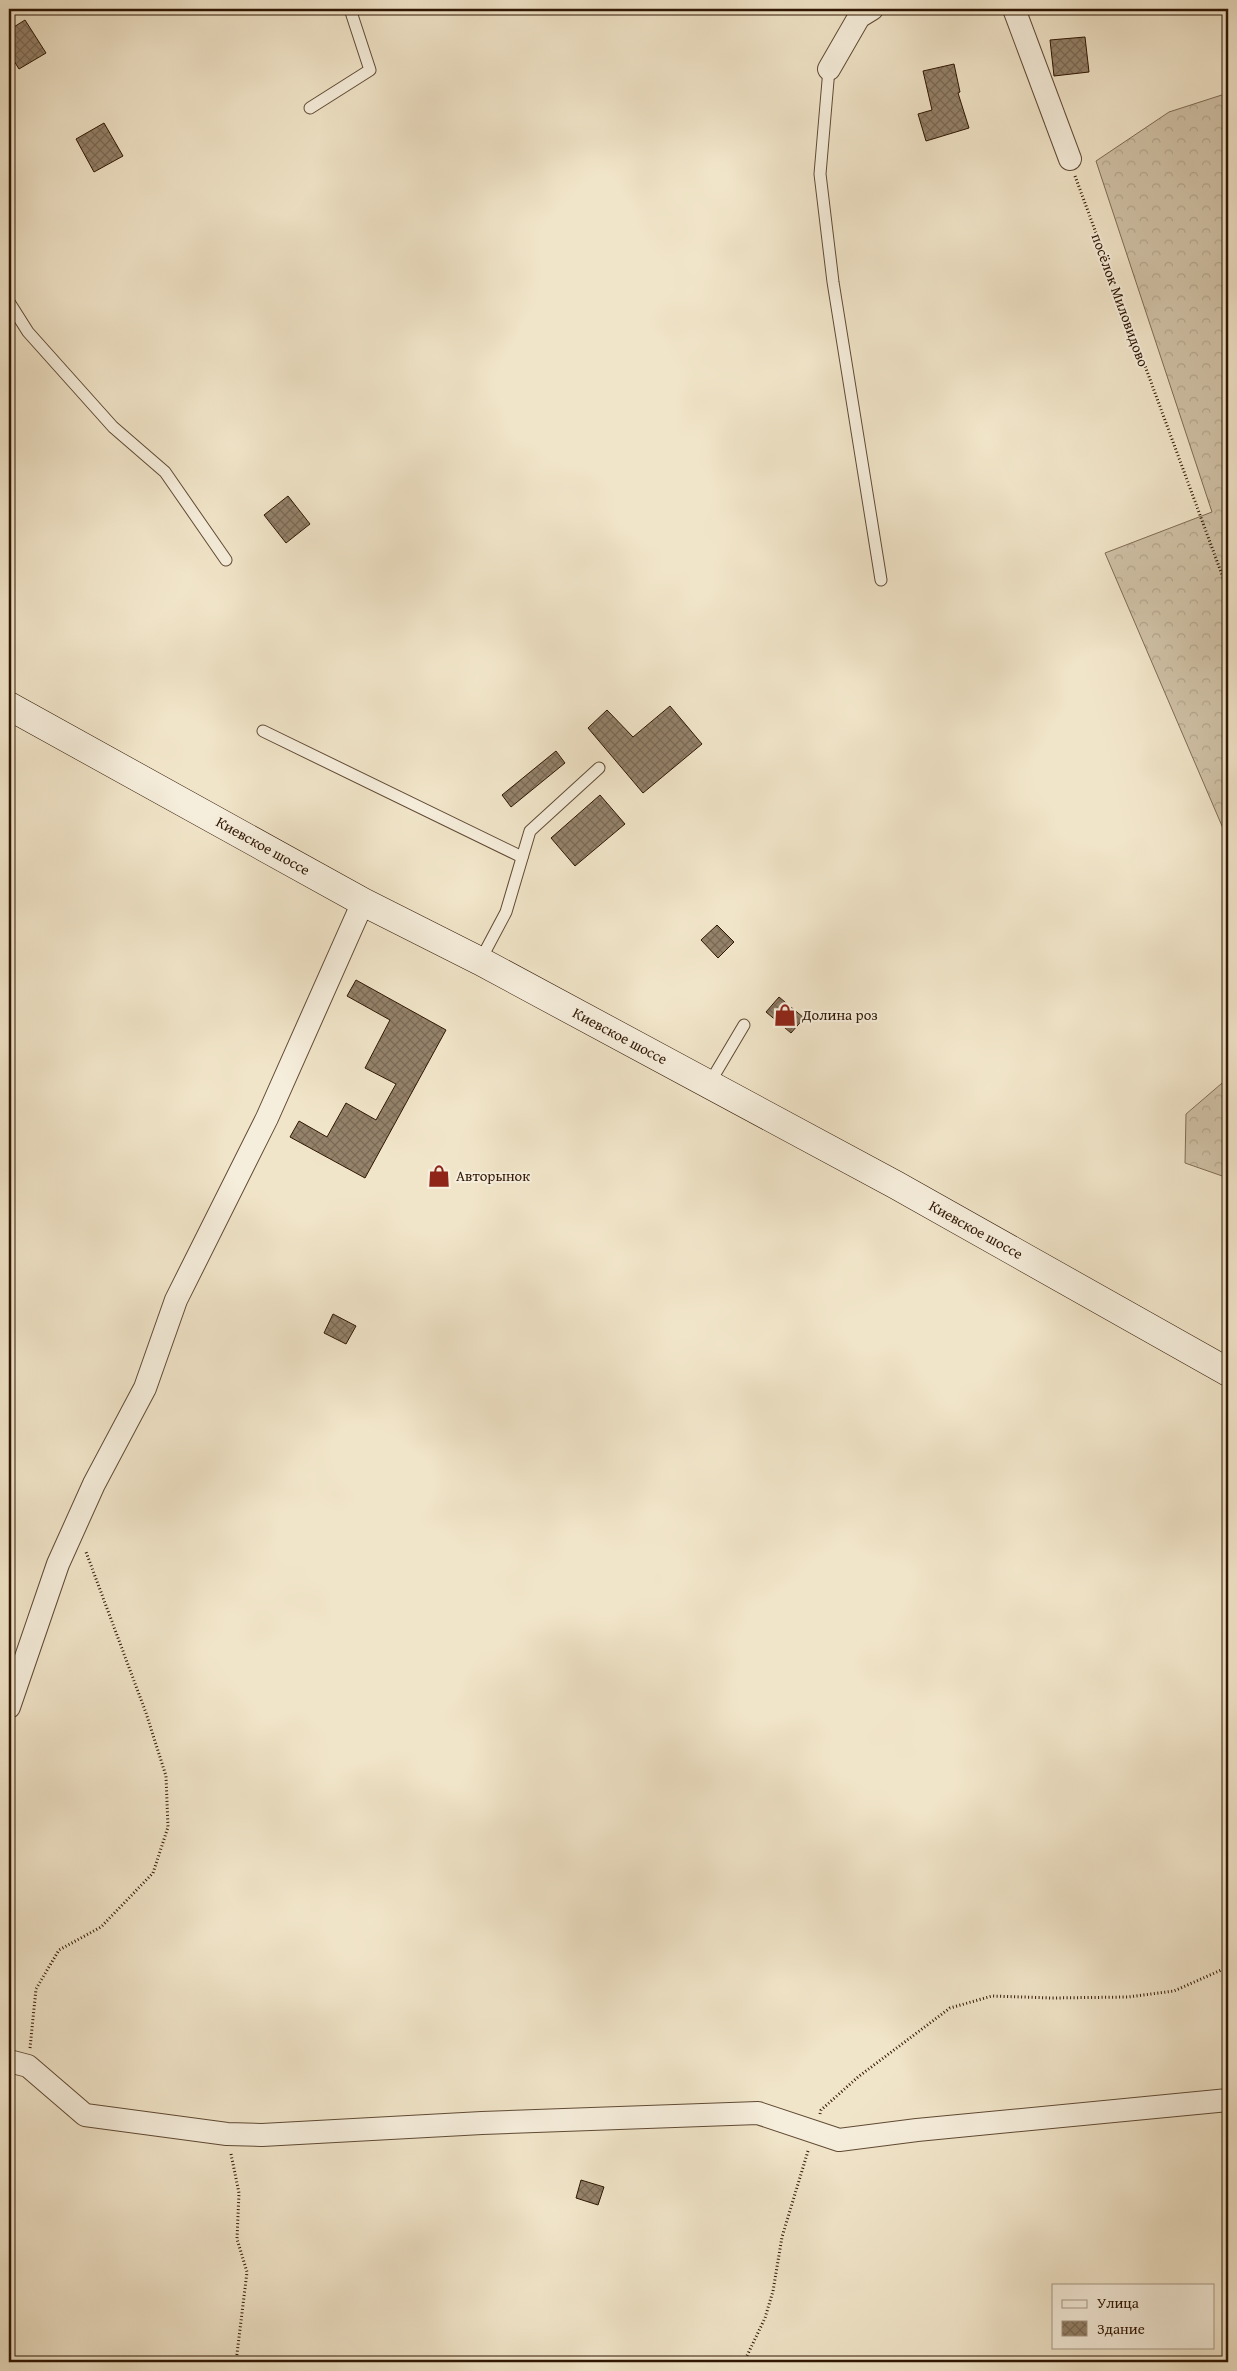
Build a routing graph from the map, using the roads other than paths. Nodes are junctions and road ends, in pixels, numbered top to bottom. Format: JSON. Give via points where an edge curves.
{"nodes":[{"id":1,"x":350,"y":9,"type":"edge"},
{"id":2,"x":872,"y":9,"type":"edge"},
{"id":3,"x":1014,"y":9,"type":"edge"},
{"id":4,"x":829,"y":69,"type":"joint"},
{"id":5,"x":310,"y":108,"type":"dead end"},
{"id":6,"x":1070,"y":159,"type":"road end"},
{"id":7,"x":9,"y":302,"type":"edge"},
{"id":8,"x":226,"y":560,"type":"dead end"},
{"id":9,"x":881,"y":580,"type":"dead end"},
{"id":10,"x":9,"y":706,"type":"edge"},
{"id":11,"x":263,"y":731,"type":"dead end"},
{"id":12,"x":600,"y":768,"type":"dead end"},
{"id":13,"x":522,"y":857,"type":"junction"},
{"id":14,"x":363,"y":902,"type":"junction"},
{"id":15,"x":480,"y":961,"type":"junction"},
{"id":16,"x":744,"y":1025,"type":"dead end"},
{"id":17,"x":709,"y":1084,"type":"junction"},
{"id":18,"x":1228,"y":1372,"type":"edge"},
{"id":19,"x":9,"y":1707,"type":"edge"},
{"id":20,"x":19,"y":2064,"type":"edge"},
{"id":21,"x":1228,"y":2100,"type":"edge"}],
"edges":[{"from":1,"to":5,"type":"lane","via":[[370,70]]},
{"from":2,"to":4,"type":"street","via":[[859,17]]},
{"from":3,"to":6,"type":"street"},
{"from":4,"to":9,"type":"lane","via":[[820,174],[833,282]]},
{"from":7,"to":8,"type":"lane","via":[[28,332],[113,427],[165,472]]},
{"from":10,"to":14,"type":"main road","name":"Киевское шоссе"},
{"from":11,"to":13,"type":"lane"},
{"from":12,"to":13,"type":"lane","via":[[530,831]]},
{"from":13,"to":15,"type":"lane","via":[[506,912]]},
{"from":14,"to":15,"type":"main road","name":"Киевское шоссе"},
{"from":14,"to":19,"type":"street","via":[[267,1118],[176,1300],[145,1388],[94,1484],[58,1564]]},
{"from":15,"to":17,"type":"main road","name":"Киевское шоссе"},
{"from":16,"to":17,"type":"lane"},
{"from":17,"to":18,"type":"main road","name":"Киевское шоссе"},
{"from":20,"to":21,"type":"street","via":[[86,2114],[227,2134],[758,2113],[839,2140]]}]}
